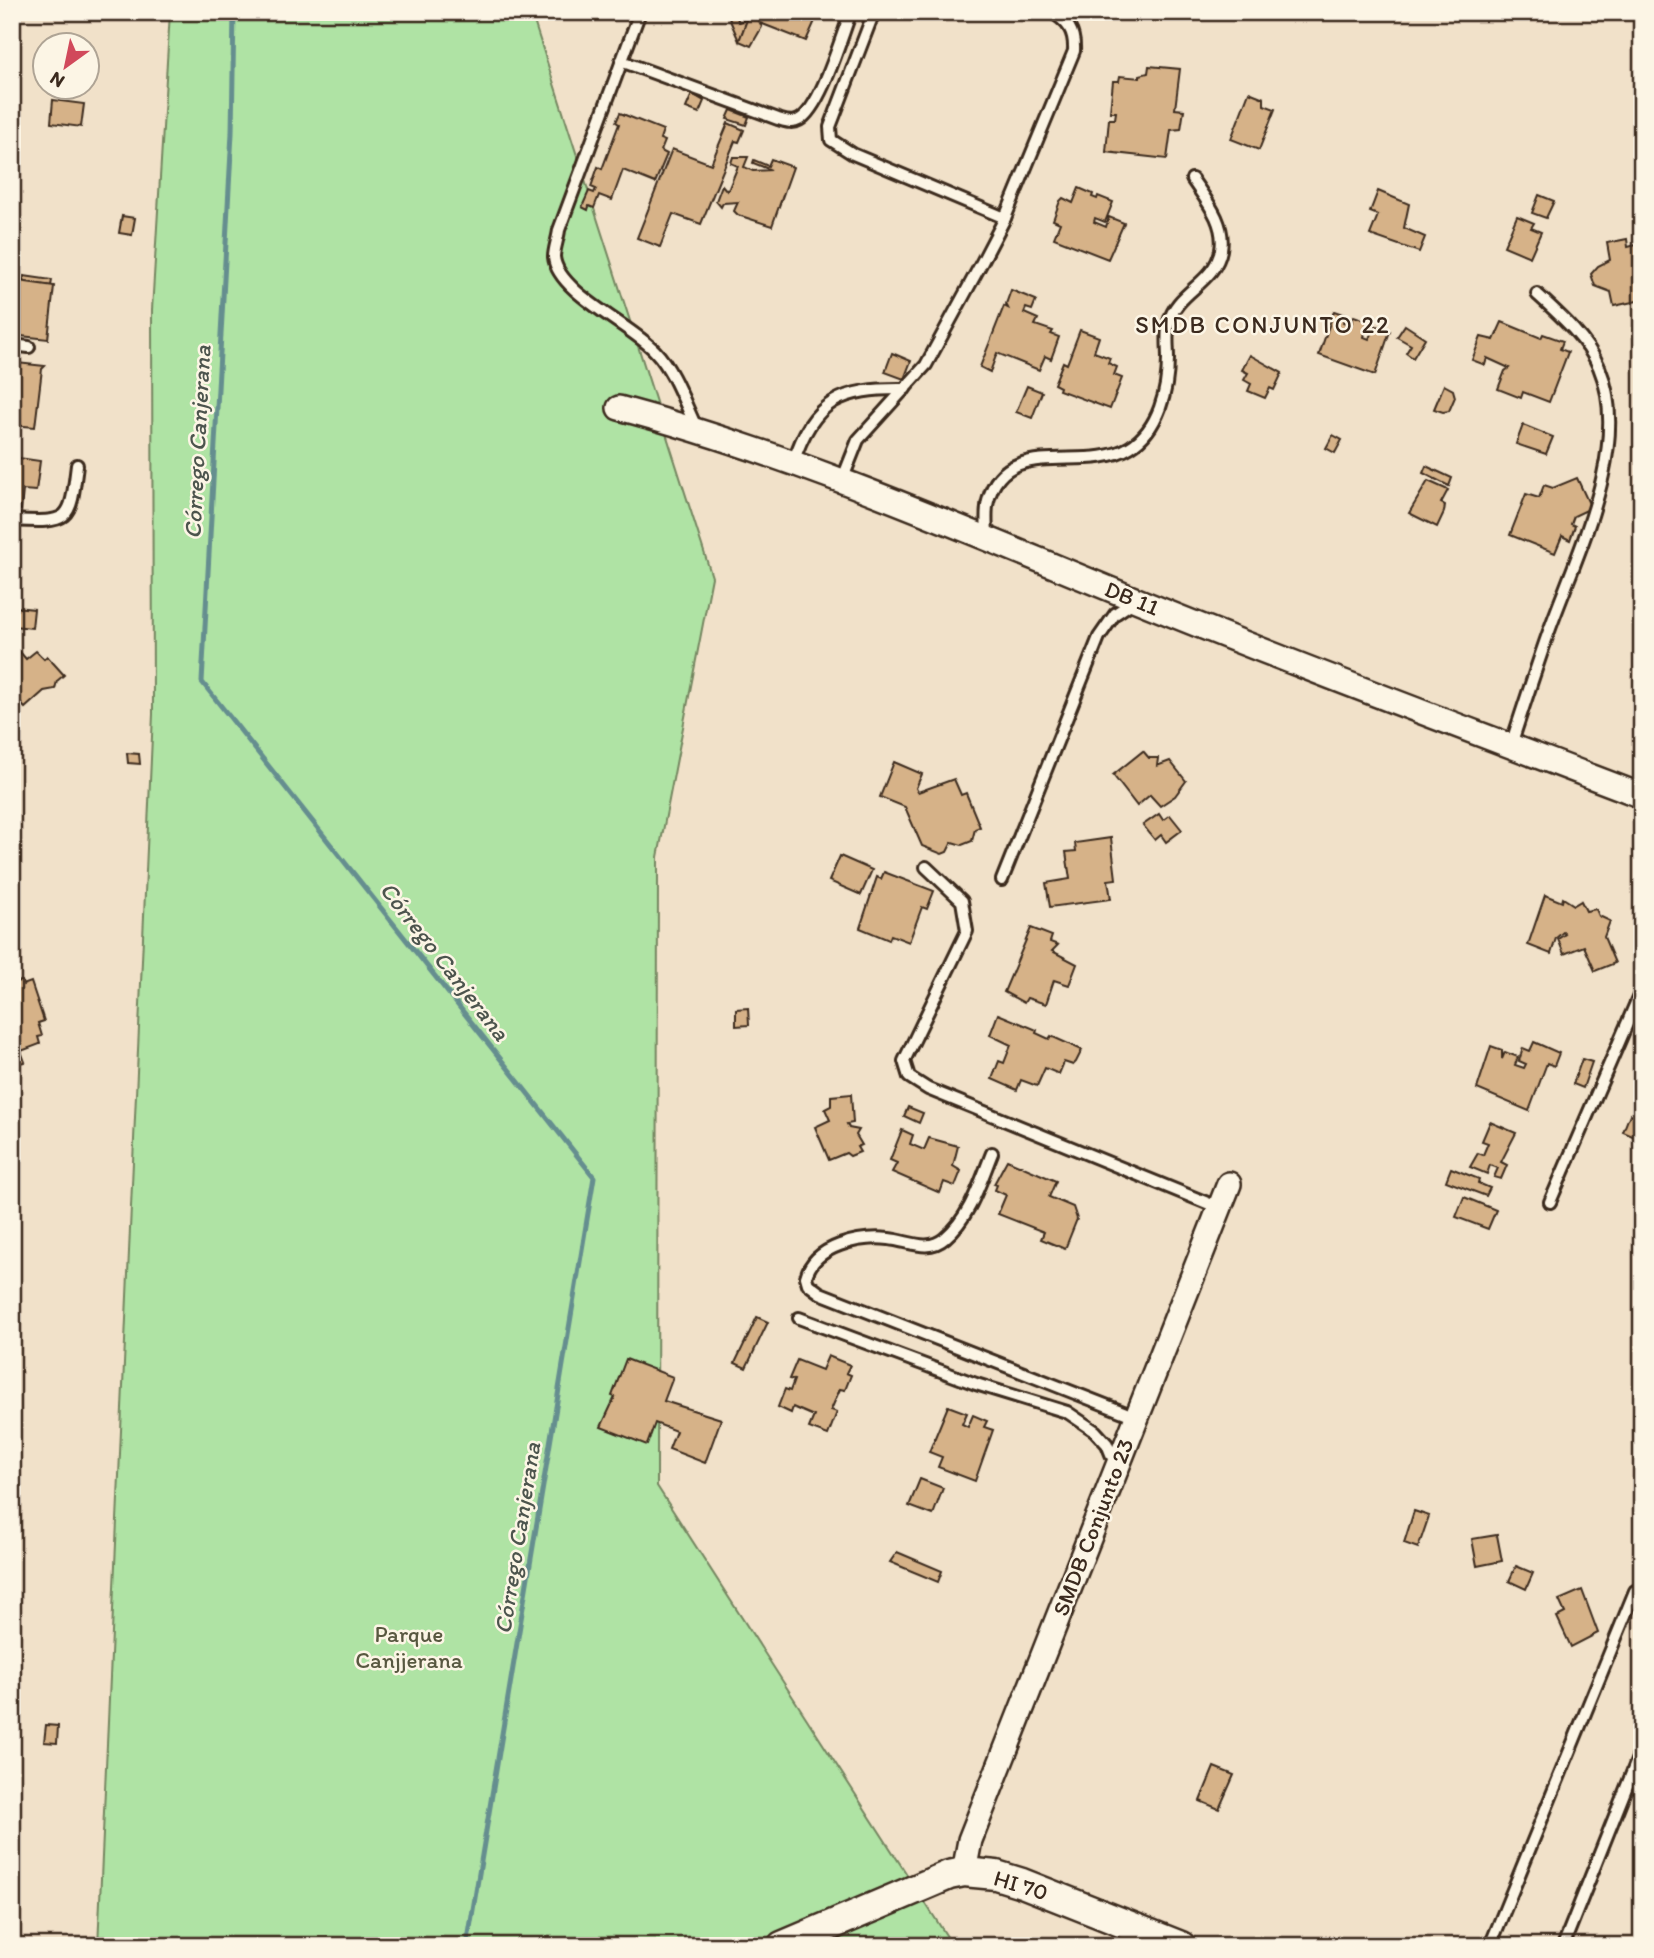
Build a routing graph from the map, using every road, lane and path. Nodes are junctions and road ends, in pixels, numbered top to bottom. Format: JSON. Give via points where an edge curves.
{"nodes":[{"id":1,"x":640,"y":12,"type":"edge"},
{"id":2,"x":851,"y":12,"type":"edge"},
{"id":3,"x":874,"y":12,"type":"edge"},
{"id":4,"x":1052,"y":12,"type":"edge"},
{"id":5,"x":621,"y":61,"type":"junction"},
{"id":6,"x":1192,"y":179,"type":"dead end"},
{"id":7,"x":1005,"y":218,"type":"junction"},
{"id":8,"x":1537,"y":295,"type":"dead end"},
{"id":9,"x":12,"y":345,"type":"edge"},
{"id":10,"x":29,"y":348,"type":"dead end"},
{"id":11,"x":905,"y":389,"type":"junction"},
{"id":12,"x":619,"y":408,"type":"dead end"},
{"id":13,"x":696,"y":429,"type":"junction"},
{"id":14,"x":77,"y":464,"type":"dead end"},
{"id":15,"x":792,"y":465,"type":"junction"},
{"id":16,"x":841,"y":483,"type":"junction"},
{"id":17,"x":12,"y":520,"type":"edge"},
{"id":18,"x":987,"y":538,"type":"junction"},
{"id":19,"x":1136,"y":600,"type":"junction"},
{"id":20,"x":1511,"y":745,"type":"junction"},
{"id":21,"x":1642,"y":796,"type":"edge"},
{"id":22,"x":926,"y":867,"type":"dead end"},
{"id":23,"x":1002,"y":880,"type":"dead end"},
{"id":24,"x":1642,"y":989,"type":"edge"},
{"id":25,"x":992,"y":1153,"type":"dead end"},
{"id":26,"x":1229,"y":1184,"type":"dead end"},
{"id":27,"x":1550,"y":1202,"type":"dead end"},
{"id":28,"x":1217,"y":1208,"type":"junction"},
{"id":29,"x":799,"y":1318,"type":"dead end"},
{"id":30,"x":1136,"y":1417,"type":"junction"},
{"id":31,"x":1116,"y":1467,"type":"junction"},
{"id":32,"x":1635,"y":1591,"type":"dead end"},
{"id":33,"x":1642,"y":1748,"type":"edge"},
{"id":34,"x":964,"y":1872,"type":"junction"},
{"id":35,"x":782,"y":1946,"type":"edge"},
{"id":36,"x":1181,"y":1946,"type":"edge"},
{"id":37,"x":1490,"y":1946,"type":"edge"},
{"id":38,"x":1563,"y":1946,"type":"edge"}],
"edges":[{"from":1,"to":5,"type":"lane"},
{"from":2,"to":5,"type":"lane","via":[[813,104],[798,121],[778,119]]},
{"from":3,"to":7,"type":"lane","via":[[830,127],[831,140],[853,154]]},
{"from":4,"to":7,"type":"lane","via":[[1067,22],[1075,38],[1074,51]]},
{"from":5,"to":13,"type":"lane","via":[[559,230],[554,256],[568,284],[657,353]]},
{"from":6,"to":18,"type":"lane","via":[[1215,214],[1222,234],[1221,252],[1214,268],[1175,307],[1169,320],[1165,398],[1153,423],[1130,447],[1102,458],[1049,457],[1010,467],[996,481],[987,502]]},
{"from":7,"to":11,"type":"lane","via":[[926,365]]},
{"from":8,"to":20,"type":"lane","via":[[1561,316],[1599,368],[1607,406],[1608,446],[1590,521]]},
{"from":9,"to":10,"type":"lane"},
{"from":11,"to":15,"type":"lane","via":[[851,392],[832,402],[814,416],[802,434]]},
{"from":11,"to":16,"type":"lane","via":[[858,440]]},
{"from":12,"to":13,"type":"street","name":"DB 11"},
{"from":13,"to":15,"type":"street","name":"DB 11"},
{"from":14,"to":17,"type":"lane","via":[[72,506],[63,517],[51,522]]},
{"from":15,"to":16,"type":"street","name":"DB 11"},
{"from":16,"to":18,"type":"street","name":"DB 11"},
{"from":18,"to":19,"type":"street","name":"DB 11"},
{"from":19,"to":20,"type":"street","name":"DB 11"},
{"from":19,"to":23,"type":"lane","via":[[1115,614],[1099,637]]},
{"from":20,"to":21,"type":"street","name":"DB 11"},
{"from":22,"to":28,"type":"lane","via":[[962,901],[967,931],[904,1061],[909,1077]]},
{"from":24,"to":27,"type":"lane"},
{"from":25,"to":30,"type":"lane","via":[[968,1212],[944,1239],[928,1247],[889,1239],[845,1244],[812,1263],[808,1284],[820,1293]]},
{"from":26,"to":28,"type":"street","name":"SMDB Conjunto 23"},
{"from":28,"to":30,"type":"street","name":"SMDB Conjunto 23"},
{"from":29,"to":31,"type":"lane","via":[[976,1384],[1067,1412],[1107,1444]]},
{"from":30,"to":31,"type":"street","name":"SMDB Conjunto 23"},
{"from":31,"to":34,"type":"street","name":"SMDB Conjunto 23","via":[[970,1840]]},
{"from":32,"to":37,"type":"lane"},
{"from":33,"to":38,"type":"lane"},
{"from":34,"to":35,"type":"street","name":"HI 70","via":[[925,1882]]},
{"from":34,"to":36,"type":"street","name":"HI 70","via":[[1022,1883]]}]}
